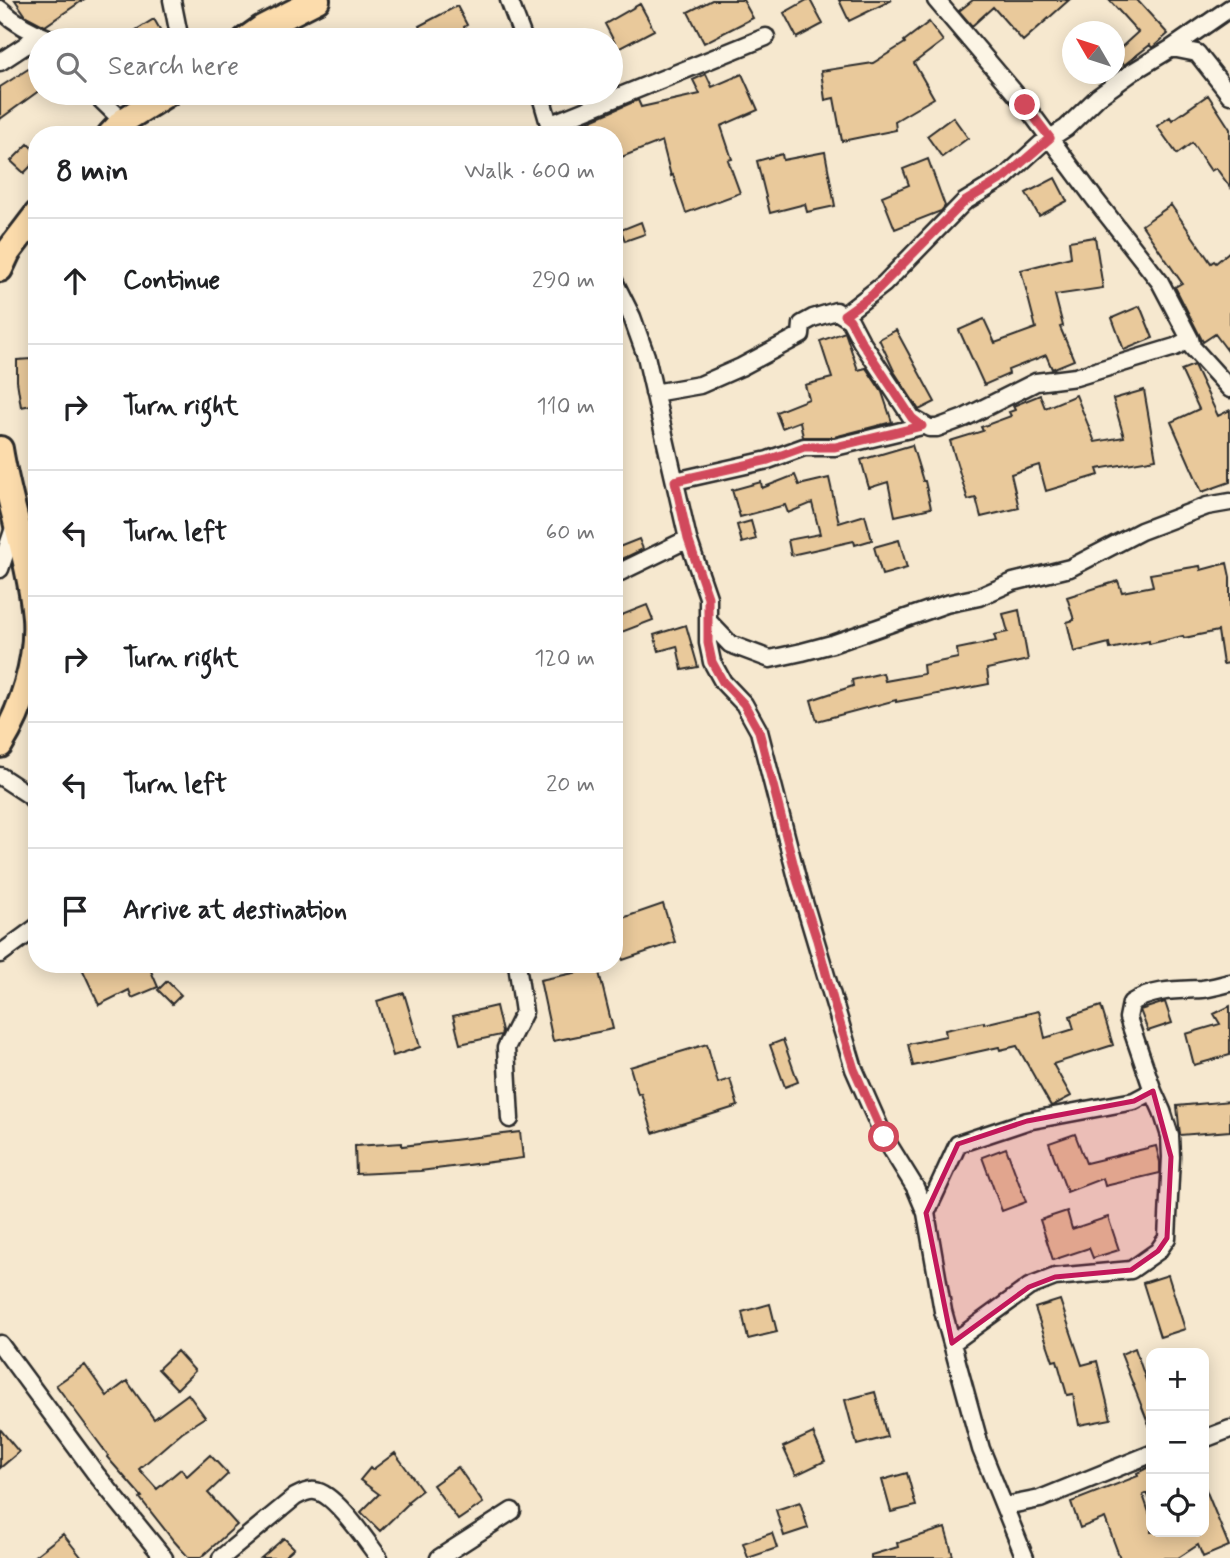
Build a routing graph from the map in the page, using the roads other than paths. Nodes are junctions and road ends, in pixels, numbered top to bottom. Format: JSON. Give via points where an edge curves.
{"nodes":[{"id":1,"x":172,"y":0,"type":"edge"},
{"id":2,"x":317,"y":0,"type":"edge"},
{"id":3,"x":509,"y":0,"type":"edge"},
{"id":4,"x":937,"y":1,"type":"edge"},
{"id":5,"x":284,"y":7,"type":"edge"},
{"id":6,"x":1230,"y":8,"type":"edge"},
{"id":7,"x":0,"y":9,"type":"edge"},
{"id":8,"x":178,"y":28,"type":"edge"},
{"id":9,"x":262,"y":28,"type":"edge"},
{"id":10,"x":520,"y":28,"type":"edge"},
{"id":11,"x":28,"y":30,"type":"edge"},
{"id":12,"x":766,"y":37,"type":"dead end"},
{"id":13,"x":28,"y":43,"type":"edge"},
{"id":14,"x":1172,"y":48,"type":"junction"},
{"id":15,"x":0,"y":62,"type":"edge"},
{"id":16,"x":1230,"y":95,"type":"edge"},
{"id":17,"x":623,"y":99,"type":"edge"},
{"id":18,"x":102,"y":105,"type":"edge"},
{"id":19,"x":151,"y":105,"type":"edge"},
{"id":20,"x":543,"y":105,"type":"edge"},
{"id":21,"x":608,"y":105,"type":"edge"},
{"id":22,"x":116,"y":126,"type":"edge"},
{"id":23,"x":120,"y":126,"type":"edge"},
{"id":24,"x":549,"y":126,"type":"edge"},
{"id":25,"x":559,"y":126,"type":"edge"},
{"id":26,"x":1050,"y":138,"type":"junction"},
{"id":27,"x":28,"y":226,"type":"edge"},
{"id":28,"x":0,"y":269,"type":"edge"},
{"id":29,"x":623,"y":299,"type":"edge"},
{"id":30,"x":844,"y":315,"type":"junction"},
{"id":31,"x":1190,"y":339,"type":"junction"},
{"id":32,"x":1230,"y":389,"type":"edge"},
{"id":33,"x":654,"y":393,"type":"junction"},
{"id":34,"x":922,"y":426,"type":"junction"},
{"id":35,"x":0,"y":449,"type":"edge"},
{"id":36,"x":2,"y":478,"type":"edge"},
{"id":37,"x":675,"y":481,"type":"junction"},
{"id":38,"x":1230,"y":502,"type":"edge"},
{"id":39,"x":15,"y":525,"type":"junction"},
{"id":40,"x":688,"y":539,"type":"junction"},
{"id":41,"x":0,"y":569,"type":"edge"},
{"id":42,"x":623,"y":571,"type":"edge"},
{"id":43,"x":28,"y":587,"type":"edge"},
{"id":44,"x":708,"y":621,"type":"junction"},
{"id":45,"x":28,"y":682,"type":"edge"},
{"id":46,"x":0,"y":745,"type":"edge"},
{"id":47,"x":0,"y":776,"type":"edge"},
{"id":48,"x":28,"y":794,"type":"edge"},
{"id":49,"x":28,"y":934,"type":"edge"},
{"id":50,"x":0,"y":954,"type":"edge"},
{"id":51,"x":518,"y":973,"type":"edge"},
{"id":52,"x":1230,"y":983,"type":"edge"},
{"id":53,"x":1153,"y":1091,"type":"junction"},
{"id":54,"x":510,"y":1119,"type":"dead end"},
{"id":55,"x":926,"y":1213,"type":"junction"},
{"id":56,"x":952,"y":1343,"type":"junction"},
{"id":57,"x":0,"y":1344,"type":"edge"},
{"id":58,"x":1230,"y":1429,"type":"edge"},
{"id":59,"x":1209,"y":1436,"type":"edge"},
{"id":60,"x":1146,"y":1456,"type":"edge"},
{"id":61,"x":1005,"y":1506,"type":"junction"},
{"id":62,"x":512,"y":1511,"type":"dead end"},
{"id":63,"x":164,"y":1558,"type":"edge"},
{"id":64,"x":221,"y":1558,"type":"edge"},
{"id":65,"x":379,"y":1558,"type":"edge"},
{"id":66,"x":439,"y":1558,"type":"edge"},
{"id":67,"x":1026,"y":1558,"type":"edge"}],
"edges":[{"from":1,"to":8,"type":"street"},
{"from":2,"to":5,"type":"main road"},
{"from":3,"to":10,"type":"street"},
{"from":4,"to":26,"type":"street"},
{"from":5,"to":9,"type":"main road"},
{"from":6,"to":14,"type":"street"},
{"from":7,"to":11,"type":"street"},
{"from":12,"to":17,"type":"street"},
{"from":13,"to":15,"type":"street"},
{"from":14,"to":16,"type":"street","via":[[1197,53]]},
{"from":14,"to":26,"type":"street","via":[[1098,97]]},
{"from":18,"to":22,"type":"street"},
{"from":19,"to":23,"type":"main road"},
{"from":20,"to":24,"type":"street"},
{"from":21,"to":25,"type":"street"},
{"from":26,"to":30,"type":"street","via":[[1005,177],[964,202],[872,295]]},
{"from":26,"to":31,"type":"street","via":[[1160,282]]},
{"from":27,"to":28,"type":"main road"},
{"from":29,"to":33,"type":"street","via":[[646,356]]},
{"from":30,"to":33,"type":"street","via":[[836,311],[813,318],[802,324],[801,335],[700,385]]},
{"from":30,"to":34,"type":"street","via":[[912,418]]},
{"from":31,"to":32,"type":"street"},
{"from":31,"to":34,"type":"street","via":[[1076,377],[1036,382],[964,418],[937,428]]},
{"from":33,"to":37,"type":"street"},
{"from":34,"to":37,"type":"street","via":[[835,447],[804,447]]},
{"from":35,"to":36,"type":"main road"},
{"from":36,"to":39,"type":"main road"},
{"from":37,"to":40,"type":"street"},
{"from":38,"to":44,"type":"street","via":[[1141,531],[1070,568],[1013,582],[979,597],[802,652],[770,659],[730,644]]},
{"from":39,"to":41,"type":"street"},
{"from":39,"to":43,"type":"main road"},
{"from":40,"to":42,"type":"street"},
{"from":40,"to":44,"type":"street","via":[[708,597]]},
{"from":44,"to":55,"type":"street","via":[[716,672],[744,704],[759,731],[854,1069],[884,1137]]},
{"from":45,"to":46,"type":"main road","via":[[22,704]]},
{"from":47,"to":48,"type":"street"},
{"from":49,"to":50,"type":"street"},
{"from":51,"to":54,"type":"street","via":[[524,1012],[506,1048]]},
{"from":52,"to":53,"type":"street","via":[[1187,987],[1131,1003],[1128,1018]]},
{"from":53,"to":55,"type":"street","via":[[1134,1101],[1027,1121],[958,1144]]},
{"from":53,"to":56,"type":"street","via":[[1170,1136],[1171,1157],[1167,1238],[1158,1251],[1131,1270],[1055,1277],[1029,1287]]},
{"from":55,"to":56,"type":"street"},
{"from":56,"to":61,"type":"street","via":[[981,1449]]},
{"from":57,"to":63,"type":"street"},
{"from":58,"to":59,"type":"street"},
{"from":60,"to":61,"type":"street","via":[[1040,1499]]},
{"from":61,"to":67,"type":"street"},
{"from":62,"to":66,"type":"street"},
{"from":64,"to":65,"type":"street","via":[[295,1497],[317,1491],[337,1506]]}]}
